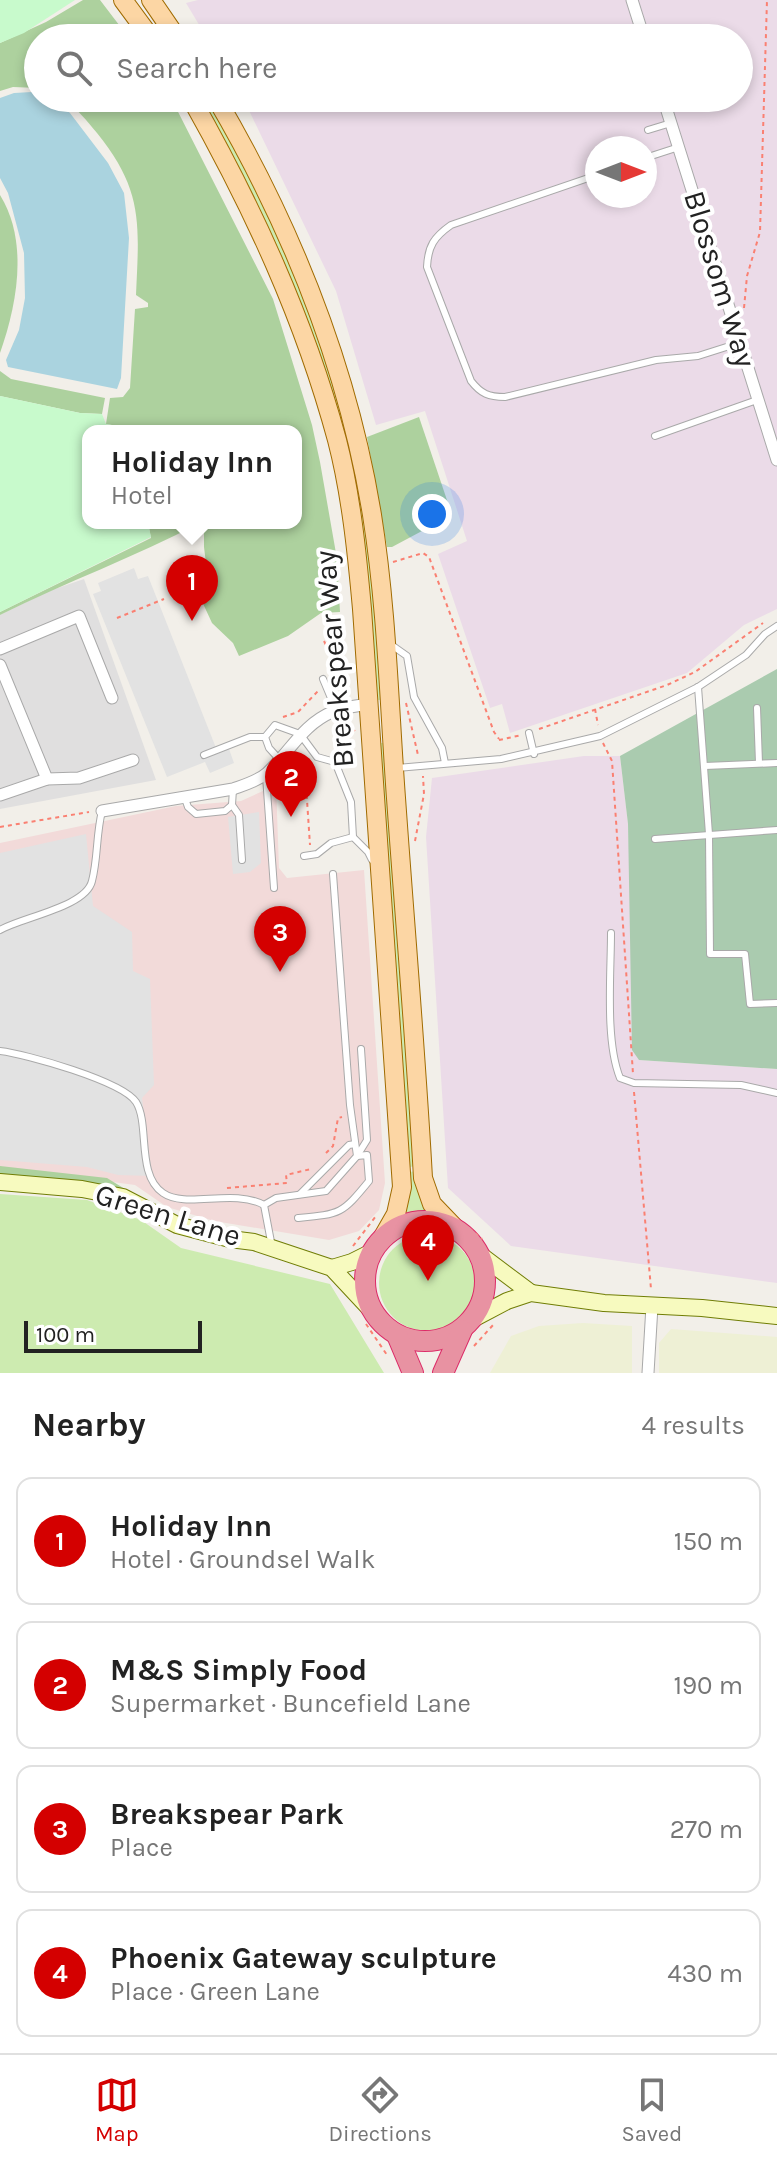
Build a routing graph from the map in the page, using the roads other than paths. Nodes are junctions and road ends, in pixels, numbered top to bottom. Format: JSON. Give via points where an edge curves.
{"nodes":[{"id":1,"x":123,"y":0,"type":"edge"},
{"id":2,"x":151,"y":0,"type":"edge"},
{"id":3,"x":632,"y":0,"type":"edge"},
{"id":4,"x":141,"y":24,"type":"edge"},
{"id":5,"x":167,"y":24,"type":"edge"},
{"id":6,"x":640,"y":24,"type":"edge"},
{"id":7,"x":199,"y":112,"type":"edge"},
{"id":8,"x":224,"y":112,"type":"edge"},
{"id":9,"x":667,"y":112,"type":"edge"},
{"id":10,"x":671,"y":123,"type":"junction"},
{"id":11,"x":648,"y":130,"type":"dead end"},
{"id":12,"x":679,"y":147,"type":"junction"},
{"id":13,"x":657,"y":154,"type":"edge"},
{"id":14,"x":585,"y":179,"type":"edge"},
{"id":15,"x":739,"y":343,"type":"junction"},
{"id":16,"x":758,"y":400,"type":"junction"},
{"id":17,"x":655,"y":436,"type":"dead end"},
{"id":18,"x":774,"y":440,"type":"edge"},
{"id":19,"x":777,"y":460,"type":"edge"},
{"id":20,"x":777,"y":626,"type":"edge"},
{"id":21,"x":387,"y":642,"type":"junction"},
{"id":22,"x":0,"y":649,"type":"edge"},
{"id":23,"x":0,"y":665,"type":"edge"},
{"id":24,"x":325,"y":683,"type":"road end"},
{"id":25,"x":698,"y":687,"type":"junction"},
{"id":26,"x":112,"y":698,"type":"dead end"},
{"id":27,"x":369,"y":704,"type":"junction"},
{"id":28,"x":757,"y":708,"type":"dead end"},
{"id":29,"x":334,"y":711,"type":"junction"},
{"id":30,"x":529,"y":733,"type":"road end"},
{"id":31,"x":265,"y":737,"type":"junction"},
{"id":32,"x":296,"y":739,"type":"junction"},
{"id":33,"x":534,"y":754,"type":"junction"},
{"id":34,"x":204,"y":755,"type":"dead end"},
{"id":35,"x":279,"y":759,"type":"junction"},
{"id":36,"x":133,"y":760,"type":"dead end"},
{"id":37,"x":445,"y":763,"type":"junction"},
{"id":38,"x":759,"y":763,"type":"junction"},
{"id":39,"x":777,"y":763,"type":"edge"},
{"id":40,"x":705,"y":766,"type":"junction"},
{"id":41,"x":394,"y":768,"type":"junction"},
{"id":42,"x":266,"y":775,"type":"junction"},
{"id":43,"x":47,"y":779,"type":"junction"},
{"id":44,"x":233,"y":789,"type":"junction"},
{"id":45,"x":0,"y":795,"type":"edge"},
{"id":46,"x":184,"y":796,"type":"junction"},
{"id":47,"x":232,"y":805,"type":"junction"},
{"id":48,"x":102,"y":811,"type":"joint"},
{"id":49,"x":777,"y":830,"type":"edge"},
{"id":50,"x":709,"y":834,"type":"junction"},
{"id":51,"x":353,"y":837,"type":"junction"},
{"id":52,"x":655,"y":839,"type":"dead end"},
{"id":53,"x":304,"y":856,"type":"dead end"},
{"id":54,"x":242,"y":860,"type":"dead end"},
{"id":55,"x":333,"y":874,"type":"dead end"},
{"id":56,"x":381,"y":878,"type":"junction"},
{"id":57,"x":274,"y":888,"type":"dead end"},
{"id":58,"x":0,"y":930,"type":"edge"},
{"id":59,"x":611,"y":933,"type":"dead end"},
{"id":60,"x":777,"y":1003,"type":"edge"},
{"id":61,"x":361,"y":1049,"type":"dead end"},
{"id":62,"x":0,"y":1051,"type":"edge"},
{"id":63,"x":777,"y":1093,"type":"edge"},
{"id":64,"x":355,"y":1144,"type":"junction"},
{"id":65,"x":357,"y":1156,"type":"junction"},
{"id":66,"x":0,"y":1182,"type":"edge"},
{"id":67,"x":300,"y":1194,"type":"junction"},
{"id":68,"x":264,"y":1205,"type":"junction"},
{"id":69,"x":298,"y":1218,"type":"dead end"},
{"id":70,"x":462,"y":1229,"type":"junction"},
{"id":71,"x":480,"y":1246,"type":"junction"},
{"id":72,"x":376,"y":1247,"type":"junction"},
{"id":73,"x":272,"y":1248,"type":"junction"},
{"id":74,"x":332,"y":1268,"type":"junction"},
{"id":75,"x":531,"y":1293,"type":"junction"},
{"id":76,"x":652,"y":1306,"type":"junction"},
{"id":77,"x":777,"y":1316,"type":"edge"},
{"id":78,"x":370,"y":1318,"type":"junction"},
{"id":79,"x":466,"y":1325,"type":"junction"},
{"id":80,"x":397,"y":1335,"type":"junction"},
{"id":81,"x":413,"y":1373,"type":"edge"},
{"id":82,"x":443,"y":1373,"type":"edge"},
{"id":83,"x":648,"y":1373,"type":"edge"}],
"edges":[{"from":1,"to":4,"type":"main road"},
{"from":2,"to":5,"type":"main road"},
{"from":3,"to":6,"type":"street"},
{"from":7,"to":27,"type":"main road","name":"Breakspear Way","via":[[274,259],[338,443],[358,564]]},
{"from":8,"to":21,"type":"main road","name":"Breakspear Way","via":[[293,250],[337,370],[372,514]]},
{"from":9,"to":10,"type":"street","name":"Blossom Way"},
{"from":10,"to":11,"type":"lane"},
{"from":10,"to":12,"type":"street","name":"Blossom Way"},
{"from":12,"to":13,"type":"lane"},
{"from":12,"to":15,"type":"street","name":"Blossom Way"},
{"from":14,"to":15,"type":"lane","via":[[451,225],[428,250],[427,267],[479,392],[505,397]]},
{"from":15,"to":16,"type":"street","name":"Blossom Way"},
{"from":16,"to":17,"type":"lane"},
{"from":16,"to":18,"type":"street","name":"Blossom Way"},
{"from":18,"to":19,"type":"street","name":"Blossom Way"},
{"from":20,"to":25,"type":"lane","via":[[746,655]]},
{"from":21,"to":37,"type":"lane","via":[[407,656],[414,697]]},
{"from":21,"to":41,"type":"main road","name":"Breakspear Way"},
{"from":22,"to":26,"type":"street","via":[[79,616]]},
{"from":23,"to":43,"type":"street"},
{"from":24,"to":29,"type":"lane"},
{"from":25,"to":33,"type":"lane","via":[[600,736]]},
{"from":25,"to":40,"type":"lane"},
{"from":27,"to":29,"type":"street"},
{"from":27,"to":56,"type":"main road","name":"Breakspear Way"},
{"from":28,"to":38,"type":"lane"},
{"from":29,"to":32,"type":"street"},
{"from":30,"to":33,"type":"lane"},
{"from":31,"to":32,"type":"lane","via":[[278,726]]},
{"from":31,"to":34,"type":"lane","via":[[250,737]]},
{"from":31,"to":35,"type":"lane"},
{"from":32,"to":35,"type":"street"},
{"from":32,"to":51,"type":"lane","via":[[317,757],[335,762],[351,802]]},
{"from":33,"to":37,"type":"lane"},
{"from":35,"to":42,"type":"street"},
{"from":36,"to":43,"type":"street","via":[[79,778]]},
{"from":37,"to":41,"type":"lane"},
{"from":38,"to":39,"type":"lane"},
{"from":38,"to":40,"type":"lane"},
{"from":40,"to":50,"type":"lane"},
{"from":41,"to":70,"type":"main road","name":"Breakspear Way","via":[[423,1178],[432,1204]]},
{"from":42,"to":44,"type":"street"},
{"from":42,"to":57,"type":"lane"},
{"from":43,"to":45,"type":"street"},
{"from":44,"to":46,"type":"street"},
{"from":44,"to":47,"type":"lane"},
{"from":46,"to":47,"type":"lane","via":[[196,814],[225,811]]},
{"from":46,"to":48,"type":"street"},
{"from":47,"to":54,"type":"lane","via":[[239,815]]},
{"from":48,"to":58,"type":"lane","via":[[92,881],[84,896]]},
{"from":49,"to":50,"type":"lane"},
{"from":50,"to":52,"type":"lane"},
{"from":50,"to":60,"type":"lane","via":[[710,954],[745,954],[750,1004]]},
{"from":51,"to":53,"type":"lane"},
{"from":51,"to":56,"type":"lane"},
{"from":55,"to":64,"type":"lane"},
{"from":56,"to":72,"type":"main road","name":"Breakspear Way","via":[[402,1187],[396,1214]]},
{"from":59,"to":63,"type":"lane","via":[[614,1065],[620,1078],[634,1083],[741,1085]]},
{"from":61,"to":65,"type":"lane","via":[[367,1140]]},
{"from":62,"to":68,"type":"lane","via":[[67,1067],[125,1091],[137,1103],[150,1178],[160,1192],[173,1198],[252,1198]]},
{"from":64,"to":65,"type":"lane"},
{"from":64,"to":67,"type":"lane"},
{"from":65,"to":67,"type":"lane","via":[[326,1191]]},
{"from":65,"to":69,"type":"lane","via":[[367,1155],[369,1181],[345,1210]]},
{"from":66,"to":73,"type":"street","name":"Green Lane","via":[[123,1197],[177,1225]]},
{"from":67,"to":68,"type":"lane"},
{"from":68,"to":73,"type":"lane"},
{"from":70,"to":71,"type":"highway"},
{"from":70,"to":72,"type":"highway","via":[[439,1222],[407,1224]]},
{"from":71,"to":75,"type":"street"},
{"from":71,"to":79,"type":"highway","via":[[485,1289]]},
{"from":72,"to":74,"type":"street"},
{"from":72,"to":78,"type":"highway","via":[[365,1272]]},
{"from":73,"to":74,"type":"street","name":"Green Lane"},
{"from":74,"to":78,"type":"street","name":"Green Lane"},
{"from":75,"to":76,"type":"street"},
{"from":75,"to":79,"type":"street"},
{"from":76,"to":77,"type":"street"},
{"from":76,"to":83,"type":"street"},
{"from":78,"to":80,"type":"highway"},
{"from":79,"to":80,"type":"highway","via":[[437,1341]]},
{"from":79,"to":82,"type":"highway"},
{"from":80,"to":81,"type":"highway"}]}
